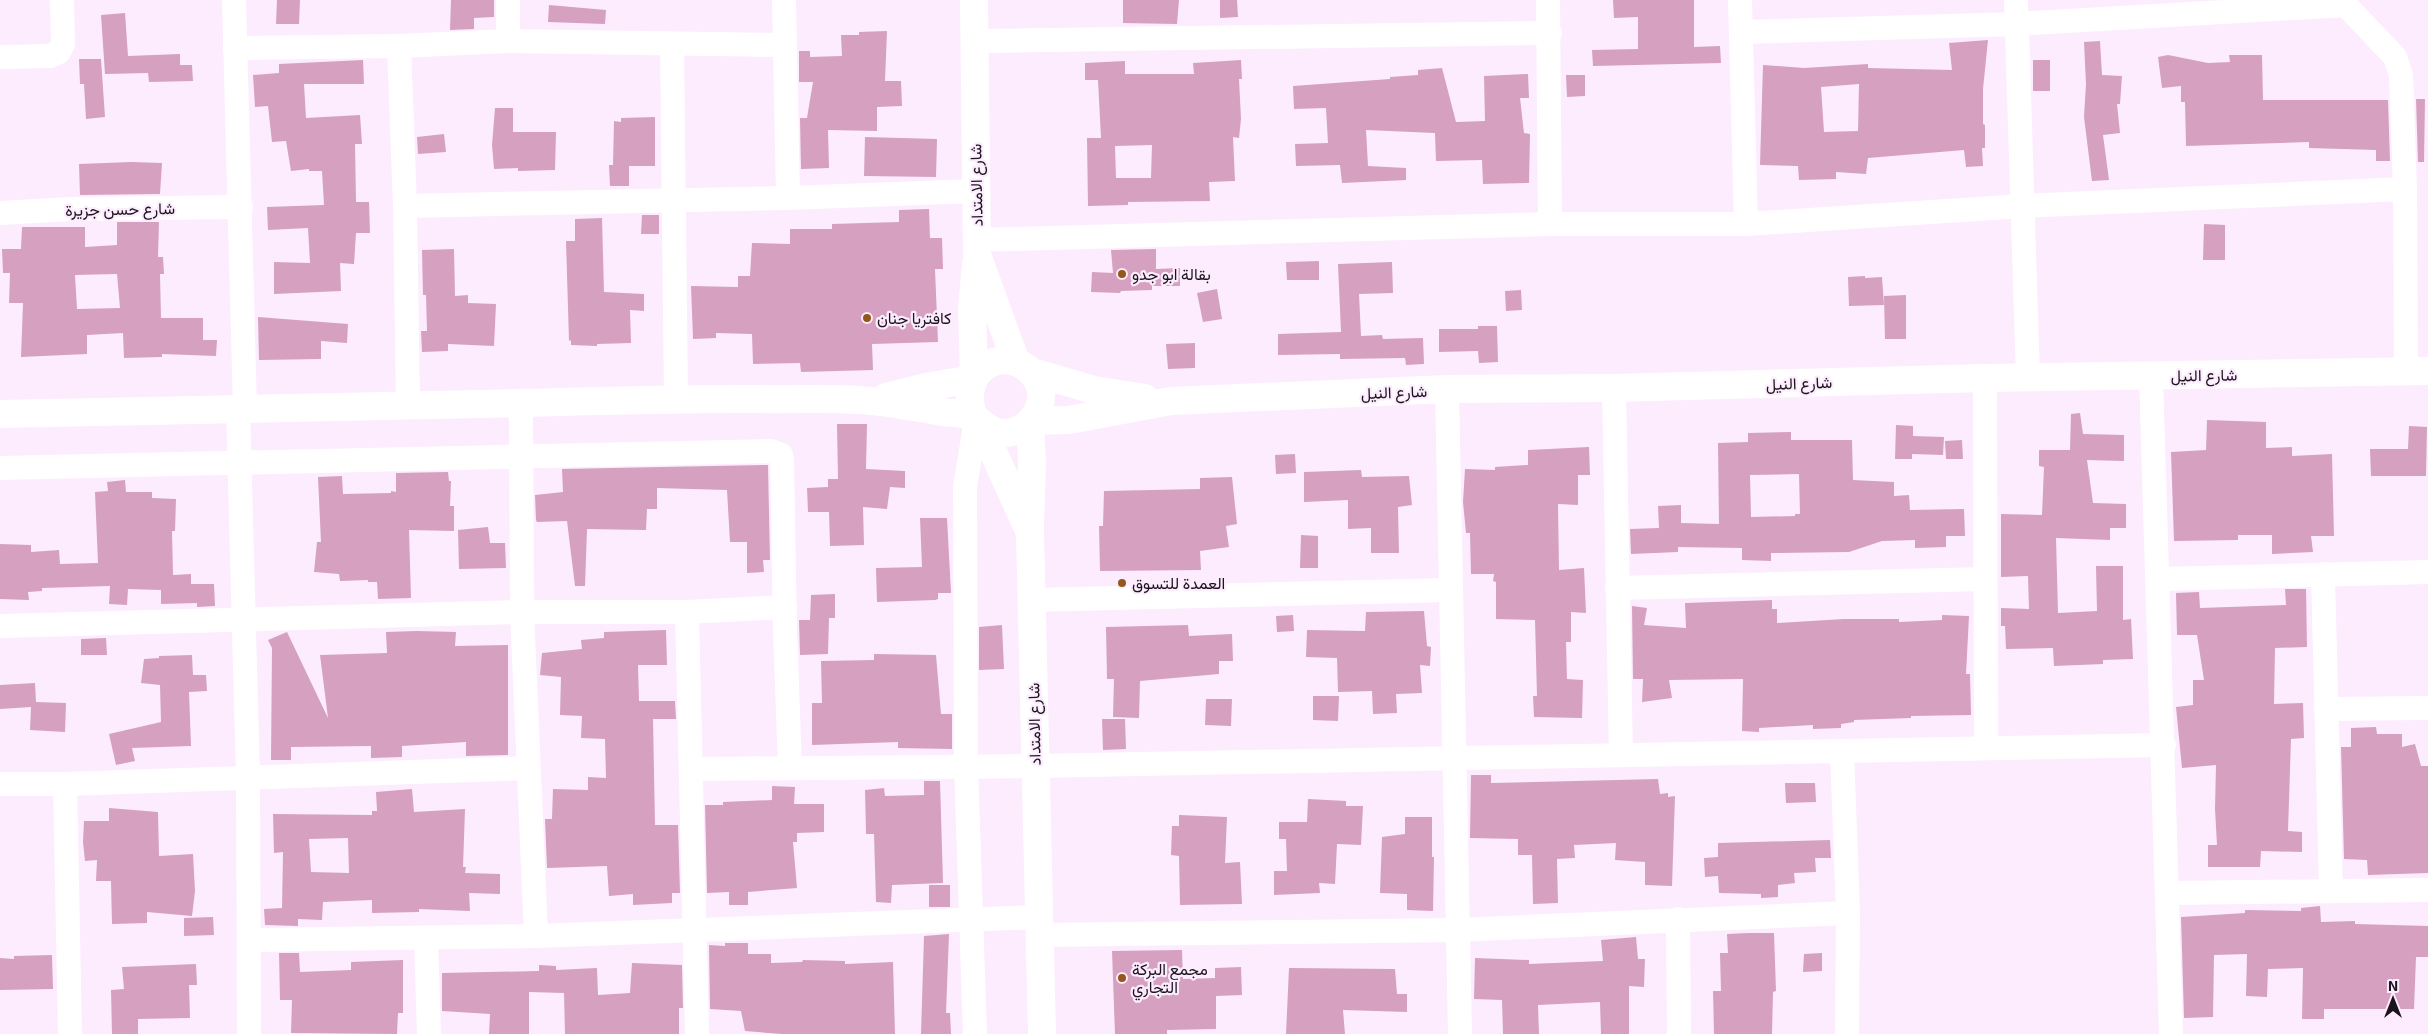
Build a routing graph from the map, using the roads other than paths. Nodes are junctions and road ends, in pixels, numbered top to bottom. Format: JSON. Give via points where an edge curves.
{"nodes":[{"id":1,"x":62,"y":0,"type":"edge"},
{"id":2,"x":234,"y":0,"type":"edge"},
{"id":3,"x":508,"y":0,"type":"edge"},
{"id":4,"x":784,"y":0,"type":"edge"},
{"id":5,"x":974,"y":0,"type":"edge"},
{"id":6,"x":1548,"y":0,"type":"edge"},
{"id":7,"x":1740,"y":0,"type":"edge"},
{"id":8,"x":2016,"y":0,"type":"edge"},
{"id":9,"x":2344,"y":2,"type":"edge"},
{"id":10,"x":2016,"y":24,"type":"junction"},
{"id":11,"x":1742,"y":32,"type":"junction"},
{"id":12,"x":1550,"y":33,"type":"junction"},
{"id":13,"x":508,"y":41,"type":"junction"},
{"id":14,"x":975,"y":41,"type":"junction"},
{"id":15,"x":672,"y":45,"type":"junction"},
{"id":16,"x":785,"y":45,"type":"junction"},
{"id":17,"x":400,"y":46,"type":"junction"},
{"id":18,"x":235,"y":48,"type":"junction"},
{"id":19,"x":0,"y":57,"type":"edge"},
{"id":20,"x":2405,"y":189,"type":"junction"},
{"id":21,"x":975,"y":191,"type":"junction"},
{"id":22,"x":788,"y":198,"type":"junction"},
{"id":23,"x":674,"y":200,"type":"junction"},
{"id":24,"x":405,"y":206,"type":"junction"},
{"id":25,"x":2023,"y":206,"type":"junction"},
{"id":26,"x":241,"y":207,"type":"junction"},
{"id":27,"x":0,"y":213,"type":"edge"},
{"id":28,"x":1550,"y":224,"type":"junction"},
{"id":29,"x":1746,"y":224,"type":"junction"},
{"id":30,"x":977,"y":247,"type":"junction"},
{"id":31,"x":1024,"y":367,"type":"junction"},
{"id":32,"x":2417,"y":372,"type":"edge"},
{"id":33,"x":2151,"y":376,"type":"junction"},
{"id":34,"x":973,"y":378,"type":"junction"},
{"id":35,"x":1985,"y":378,"type":"junction"},
{"id":36,"x":2028,"y":378,"type":"junction"},
{"id":37,"x":1614,"y":388,"type":"junction"},
{"id":38,"x":1447,"y":389,"type":"junction"},
{"id":39,"x":676,"y":398,"type":"junction"},
{"id":40,"x":870,"y":401,"type":"junction"},
{"id":41,"x":1171,"y":401,"type":"junction"},
{"id":42,"x":522,"y":403,"type":"junction"},
{"id":43,"x":408,"y":405,"type":"junction"},
{"id":44,"x":242,"y":409,"type":"junction"},
{"id":45,"x":0,"y":414,"type":"edge"},
{"id":46,"x":977,"y":421,"type":"junction"},
{"id":47,"x":1031,"y":422,"type":"junction"},
{"id":48,"x":522,"y":457,"type":"junction"},
{"id":49,"x":240,"y":464,"type":"junction"},
{"id":50,"x":0,"y":468,"type":"edge"},
{"id":51,"x":1030,"y":533,"type":"junction"},
{"id":52,"x":2428,"y":572,"type":"edge"},
{"id":53,"x":2323,"y":574,"type":"junction"},
{"id":54,"x":1985,"y":579,"type":"junction"},
{"id":55,"x":2158,"y":579,"type":"junction"},
{"id":56,"x":1617,"y":588,"type":"junction"},
{"id":57,"x":1451,"y":590,"type":"junction"},
{"id":58,"x":1031,"y":600,"type":"junction"},
{"id":59,"x":784,"y":607,"type":"junction"},
{"id":60,"x":522,"y":612,"type":"junction"},
{"id":61,"x":687,"y":612,"type":"junction"},
{"id":62,"x":243,"y":619,"type":"junction"},
{"id":63,"x":0,"y":626,"type":"edge"},
{"id":64,"x":2428,"y":708,"type":"edge"},
{"id":65,"x":2326,"y":710,"type":"junction"},
{"id":66,"x":2164,"y":745,"type":"junction"},
{"id":67,"x":1986,"y":748,"type":"junction"},
{"id":68,"x":1842,"y":751,"type":"junction"},
{"id":69,"x":1621,"y":754,"type":"junction"},
{"id":70,"x":1453,"y":759,"type":"junction"},
{"id":71,"x":966,"y":765,"type":"junction"},
{"id":72,"x":1035,"y":766,"type":"junction"},
{"id":73,"x":790,"y":767,"type":"junction"},
{"id":74,"x":528,"y":768,"type":"junction"},
{"id":75,"x":692,"y":769,"type":"junction"},
{"id":76,"x":248,"y":777,"type":"junction"},
{"id":77,"x":0,"y":784,"type":"edge"},
{"id":78,"x":64,"y":784,"type":"junction"},
{"id":79,"x":2428,"y":890,"type":"edge"},
{"id":80,"x":2331,"y":891,"type":"junction"},
{"id":81,"x":2168,"y":893,"type":"junction"},
{"id":82,"x":1848,"y":913,"type":"junction"},
{"id":83,"x":1678,"y":919,"type":"junction"},
{"id":84,"x":971,"y":920,"type":"junction"},
{"id":85,"x":1039,"y":926,"type":"junction"},
{"id":86,"x":695,"y":930,"type":"junction"},
{"id":87,"x":1458,"y":930,"type":"junction"},
{"id":88,"x":536,"y":936,"type":"junction"},
{"id":89,"x":426,"y":938,"type":"junction"},
{"id":90,"x":250,"y":940,"type":"junction"},
{"id":91,"x":70,"y":1034,"type":"edge"},
{"id":92,"x":249,"y":1034,"type":"edge"},
{"id":93,"x":429,"y":1034,"type":"edge"},
{"id":94,"x":697,"y":1034,"type":"edge"},
{"id":95,"x":975,"y":1034,"type":"edge"},
{"id":96,"x":1042,"y":1034,"type":"edge"},
{"id":97,"x":1460,"y":1034,"type":"edge"},
{"id":98,"x":1679,"y":1034,"type":"edge"},
{"id":99,"x":1847,"y":1034,"type":"edge"},
{"id":100,"x":2171,"y":1034,"type":"edge"}],
"edges":[{"from":1,"to":19,"type":"street","via":[[63,44],[60,52],[50,56]]},
{"from":2,"to":18,"type":"street"},
{"from":3,"to":13,"type":"street"},
{"from":4,"to":16,"type":"street"},
{"from":5,"to":14,"type":"street","name":"شارع الامتداد"},
{"from":6,"to":12,"type":"street"},
{"from":7,"to":11,"type":"street"},
{"from":8,"to":10,"type":"street"},
{"from":9,"to":10,"type":"street"},
{"from":9,"to":20,"type":"street","via":[[2395,57],[2401,75]]},
{"from":10,"to":11,"type":"street"},
{"from":10,"to":25,"type":"street"},
{"from":11,"to":29,"type":"street"},
{"from":12,"to":14,"type":"street"},
{"from":12,"to":28,"type":"street"},
{"from":13,"to":15,"type":"street"},
{"from":13,"to":17,"type":"street"},
{"from":14,"to":21,"type":"street","name":"شارع الامتداد"},
{"from":15,"to":16,"type":"street"},
{"from":15,"to":23,"type":"street"},
{"from":16,"to":22,"type":"street"},
{"from":17,"to":18,"type":"street"},
{"from":17,"to":24,"type":"street"},
{"from":18,"to":26,"type":"street"},
{"from":20,"to":25,"type":"street"},
{"from":20,"to":32,"type":"street"},
{"from":21,"to":22,"type":"street"},
{"from":21,"to":30,"type":"street","name":"شارع الامتداد"},
{"from":22,"to":23,"type":"street"},
{"from":23,"to":24,"type":"street"},
{"from":23,"to":39,"type":"street"},
{"from":24,"to":43,"type":"street"},
{"from":25,"to":29,"type":"street"},
{"from":25,"to":36,"type":"street"},
{"from":26,"to":27,"type":"street","name":"شارع حسن جزيرة"},
{"from":26,"to":44,"type":"street"},
{"from":28,"to":29,"type":"street"},
{"from":28,"to":30,"type":"street"},
{"from":30,"to":31,"type":"street","name":"شارع الامتداد"},
{"from":30,"to":34,"type":"street","via":[[972,308]]},
{"from":31,"to":34,"type":"street","via":[[1000,360],[985,366]]},
{"from":31,"to":41,"type":"street","name":"شارع النيل","via":[[1094,390]]},
{"from":31,"to":47,"type":"street","via":[[1037,381],[1041,402]]},
{"from":32,"to":33,"type":"street","name":"شارع النيل"},
{"from":33,"to":36,"type":"street","name":"شارع النيل"},
{"from":33,"to":55,"type":"street"},
{"from":34,"to":40,"type":"street"},
{"from":34,"to":46,"type":"street","via":[[968,392],[969,405]]},
{"from":35,"to":36,"type":"street","name":"شارع النيل"},
{"from":35,"to":37,"type":"street","name":"شارع النيل"},
{"from":35,"to":54,"type":"street"},
{"from":37,"to":38,"type":"street","name":"شارع النيل"},
{"from":37,"to":56,"type":"street"},
{"from":38,"to":41,"type":"street","name":"شارع النيل"},
{"from":38,"to":57,"type":"street"},
{"from":39,"to":40,"type":"street"},
{"from":39,"to":42,"type":"street"},
{"from":40,"to":46,"type":"street"},
{"from":41,"to":47,"type":"street","name":"شارع النيل","via":[[1069,420]]},
{"from":42,"to":43,"type":"street"},
{"from":42,"to":48,"type":"street"},
{"from":43,"to":44,"type":"street"},
{"from":44,"to":45,"type":"street"},
{"from":44,"to":49,"type":"street"},
{"from":46,"to":47,"type":"street","via":[[1001,433],[1022,429]]},
{"from":46,"to":51,"type":"street","name":"شارع الامتداد"},
{"from":46,"to":71,"type":"street","via":[[965,487]]},
{"from":47,"to":51,"type":"street"},
{"from":48,"to":49,"type":"street"},
{"from":48,"to":59,"type":"street","via":[[778,453],[782,459]]},
{"from":48,"to":60,"type":"street"},
{"from":49,"to":50,"type":"street"},
{"from":49,"to":62,"type":"street"},
{"from":51,"to":58,"type":"street","name":"شارع الامتداد"},
{"from":52,"to":53,"type":"street"},
{"from":53,"to":55,"type":"street"},
{"from":53,"to":65,"type":"street"},
{"from":54,"to":56,"type":"street"},
{"from":54,"to":67,"type":"street"},
{"from":55,"to":66,"type":"street"},
{"from":56,"to":69,"type":"street"},
{"from":57,"to":58,"type":"street"},
{"from":57,"to":70,"type":"street"},
{"from":58,"to":72,"type":"street","name":"شارع الامتداد"},
{"from":59,"to":61,"type":"street"},
{"from":59,"to":73,"type":"street"},
{"from":60,"to":61,"type":"street"},
{"from":60,"to":62,"type":"street"},
{"from":60,"to":74,"type":"street"},
{"from":61,"to":75,"type":"street"},
{"from":62,"to":63,"type":"street"},
{"from":62,"to":76,"type":"street"},
{"from":64,"to":65,"type":"street"},
{"from":65,"to":80,"type":"street"},
{"from":66,"to":67,"type":"street"},
{"from":66,"to":81,"type":"street"},
{"from":67,"to":68,"type":"street"},
{"from":68,"to":69,"type":"street"},
{"from":68,"to":82,"type":"street"},
{"from":69,"to":70,"type":"street"},
{"from":70,"to":72,"type":"street"},
{"from":70,"to":87,"type":"street"},
{"from":71,"to":72,"type":"street"},
{"from":71,"to":73,"type":"street"},
{"from":71,"to":84,"type":"street"},
{"from":72,"to":85,"type":"street","name":"شارع الامتداد"},
{"from":73,"to":75,"type":"street"},
{"from":74,"to":76,"type":"street"},
{"from":74,"to":88,"type":"street"},
{"from":75,"to":86,"type":"street"},
{"from":76,"to":78,"type":"street"},
{"from":76,"to":90,"type":"street"},
{"from":77,"to":78,"type":"street"},
{"from":78,"to":91,"type":"street"},
{"from":79,"to":80,"type":"street"},
{"from":80,"to":81,"type":"street"},
{"from":81,"to":100,"type":"street"},
{"from":82,"to":83,"type":"street"},
{"from":82,"to":99,"type":"street"},
{"from":83,"to":87,"type":"street"},
{"from":83,"to":98,"type":"street"},
{"from":84,"to":85,"type":"street"},
{"from":84,"to":86,"type":"street"},
{"from":84,"to":95,"type":"street"},
{"from":85,"to":87,"type":"street"},
{"from":85,"to":96,"type":"street","name":"شارع الامتداد"},
{"from":86,"to":88,"type":"street"},
{"from":86,"to":94,"type":"street"},
{"from":87,"to":97,"type":"street"},
{"from":88,"to":89,"type":"street"},
{"from":89,"to":90,"type":"street"},
{"from":89,"to":93,"type":"street"},
{"from":90,"to":92,"type":"street"}]}
